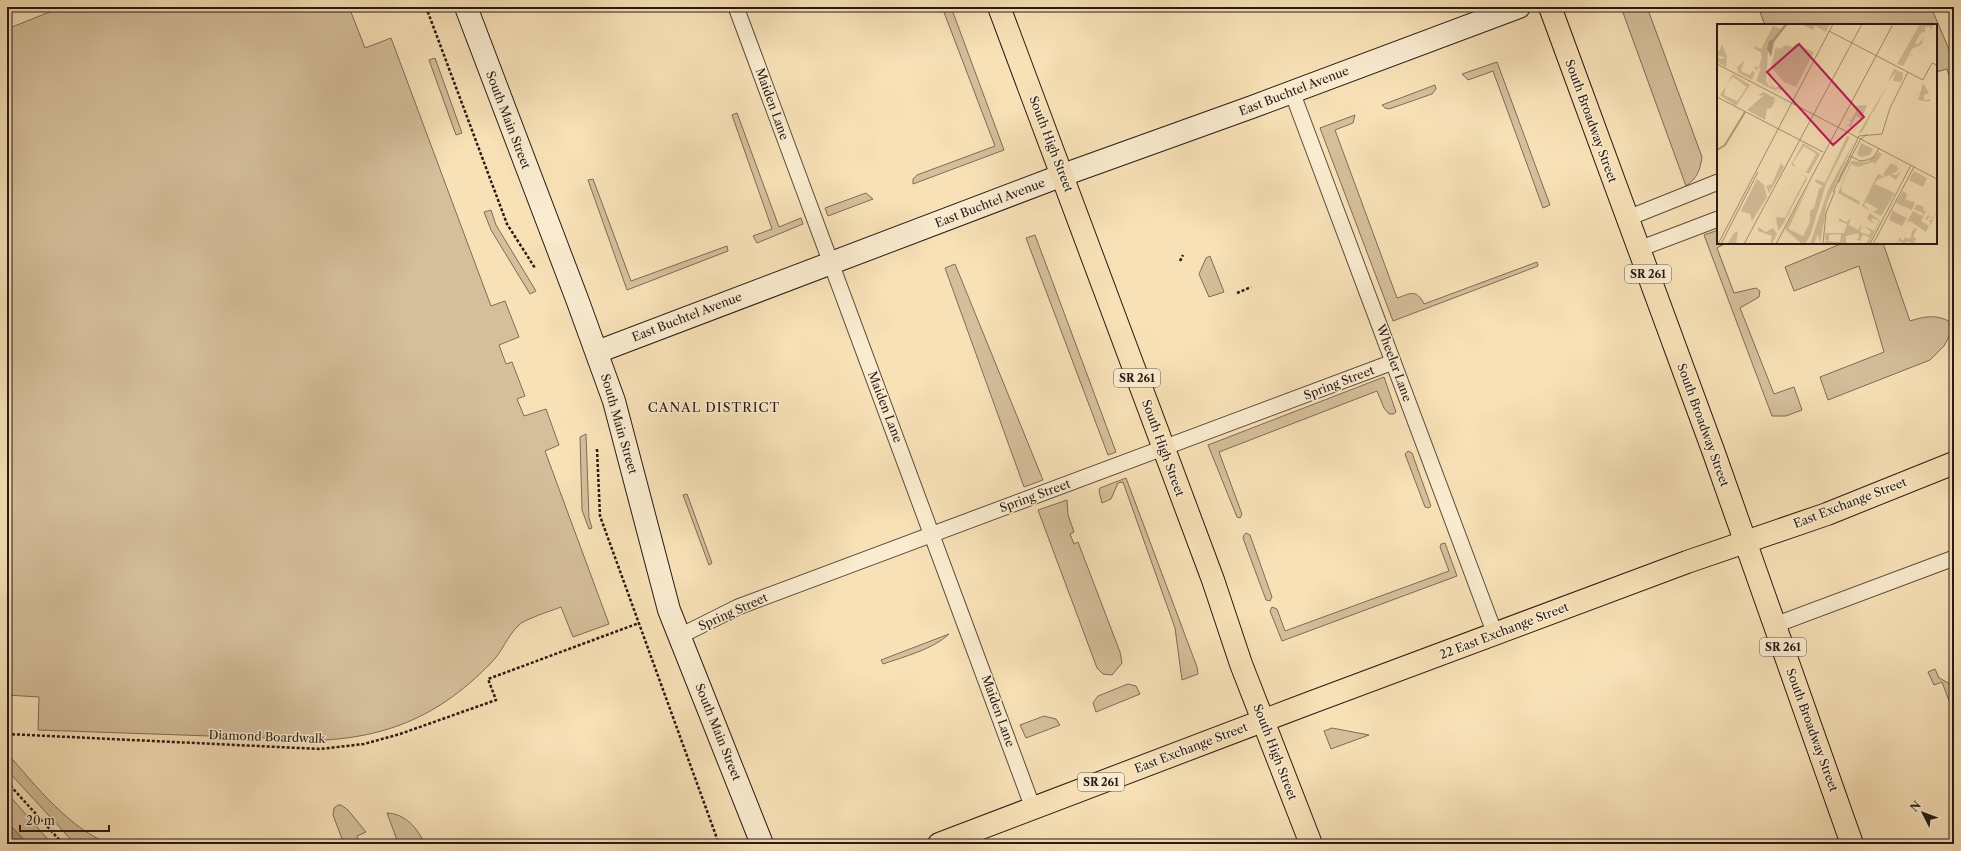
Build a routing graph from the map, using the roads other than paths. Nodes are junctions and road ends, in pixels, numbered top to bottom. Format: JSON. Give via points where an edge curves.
{"nodes":[{"id":1,"x":466,"y":7,"type":"edge"},
{"id":2,"x":736,"y":7,"type":"edge"},
{"id":3,"x":1000,"y":7,"type":"edge"},
{"id":4,"x":1520,"y":7,"type":"edge"},
{"id":5,"x":1550,"y":7,"type":"edge"},
{"id":6,"x":1292,"y":92,"type":"junction"},
{"id":7,"x":1063,"y":175,"type":"junction"},
{"id":8,"x":1717,"y":182,"type":"edge"},
{"id":9,"x":1628,"y":218,"type":"junction"},
{"id":10,"x":1717,"y":219,"type":"edge"},
{"id":11,"x":1639,"y":249,"type":"junction"},
{"id":12,"x":830,"y":263,"type":"junction"},
{"id":13,"x":597,"y":352,"type":"junction"},
{"id":14,"x":1393,"y":362,"type":"junction"},
{"id":15,"x":1163,"y":449,"type":"junction"},
{"id":16,"x":1954,"y":463,"type":"edge"},
{"id":17,"x":933,"y":533,"type":"junction"},
{"id":18,"x":1746,"y":542,"type":"junction"},
{"id":19,"x":1954,"y":558,"type":"edge"},
{"id":20,"x":1775,"y":626,"type":"junction"},
{"id":21,"x":1495,"y":634,"type":"junction"},
{"id":22,"x":680,"y":636,"type":"junction"},
{"id":23,"x":1264,"y":721,"type":"junction"},
{"id":24,"x":1033,"y":808,"type":"junction"},
{"id":25,"x":762,"y":844,"type":"edge"},
{"id":26,"x":939,"y":844,"type":"edge"},
{"id":27,"x":1311,"y":844,"type":"edge"},
{"id":28,"x":1852,"y":844,"type":"edge"}],
"edges":[{"from":1,"to":13,"type":"street","name":"South Main Street"},
{"from":2,"to":12,"type":"lane","name":"Maiden Lane"},
{"from":3,"to":7,"type":"main road","name":"South High Street","number":"SR 261"},
{"from":4,"to":6,"type":"street","name":"East Buchtel Avenue"},
{"from":5,"to":9,"type":"main road","name":"South Broadway Street","number":"SR 261"},
{"from":6,"to":7,"type":"street","name":"East Buchtel Avenue"},
{"from":6,"to":14,"type":"lane","name":"Wheeler Lane"},
{"from":7,"to":12,"type":"street","name":"East Buchtel Avenue"},
{"from":7,"to":15,"type":"main road","name":"South High Street","number":"SR 261"},
{"from":8,"to":9,"type":"lane"},
{"from":9,"to":11,"type":"main road","name":"South Broadway Street","number":"SR 261"},
{"from":10,"to":11,"type":"lane"},
{"from":11,"to":18,"type":"main road","name":"South Broadway Street","number":"SR 261"},
{"from":12,"to":13,"type":"street","name":"East Buchtel Avenue"},
{"from":12,"to":17,"type":"lane","name":"Maiden Lane"},
{"from":13,"to":22,"type":"street","name":"South Main Street","via":[[614,401],[669,610]]},
{"from":14,"to":15,"type":"lane","name":"Spring Street"},
{"from":14,"to":21,"type":"lane","name":"Wheeler Lane"},
{"from":15,"to":17,"type":"lane","name":"Spring Street"},
{"from":15,"to":23,"type":"main road","name":"South High Street","number":"SR 261"},
{"from":16,"to":18,"type":"main road","name":"East Exchange Street","via":[[1827,514]]},
{"from":17,"to":22,"type":"lane","name":"Spring Street","via":[[738,607]]},
{"from":17,"to":24,"type":"lane","name":"Maiden Lane"},
{"from":18,"to":20,"type":"main road","name":"South Broadway Street","number":"SR 261"},
{"from":18,"to":21,"type":"main road","name":"22 East Exchange Street"},
{"from":19,"to":20,"type":"lane"},
{"from":20,"to":28,"type":"main road","name":"South Broadway Street","number":"SR 261"},
{"from":21,"to":23,"type":"main road","name":"22 East Exchange Street"},
{"from":22,"to":25,"type":"street","name":"South Main Street"},
{"from":23,"to":24,"type":"main road","name":"East Exchange Street","number":"SR 261"},
{"from":23,"to":27,"type":"main road","name":"South High Street"},
{"from":24,"to":26,"type":"main road","name":"East Exchange Street","number":"SR 261"}]}
